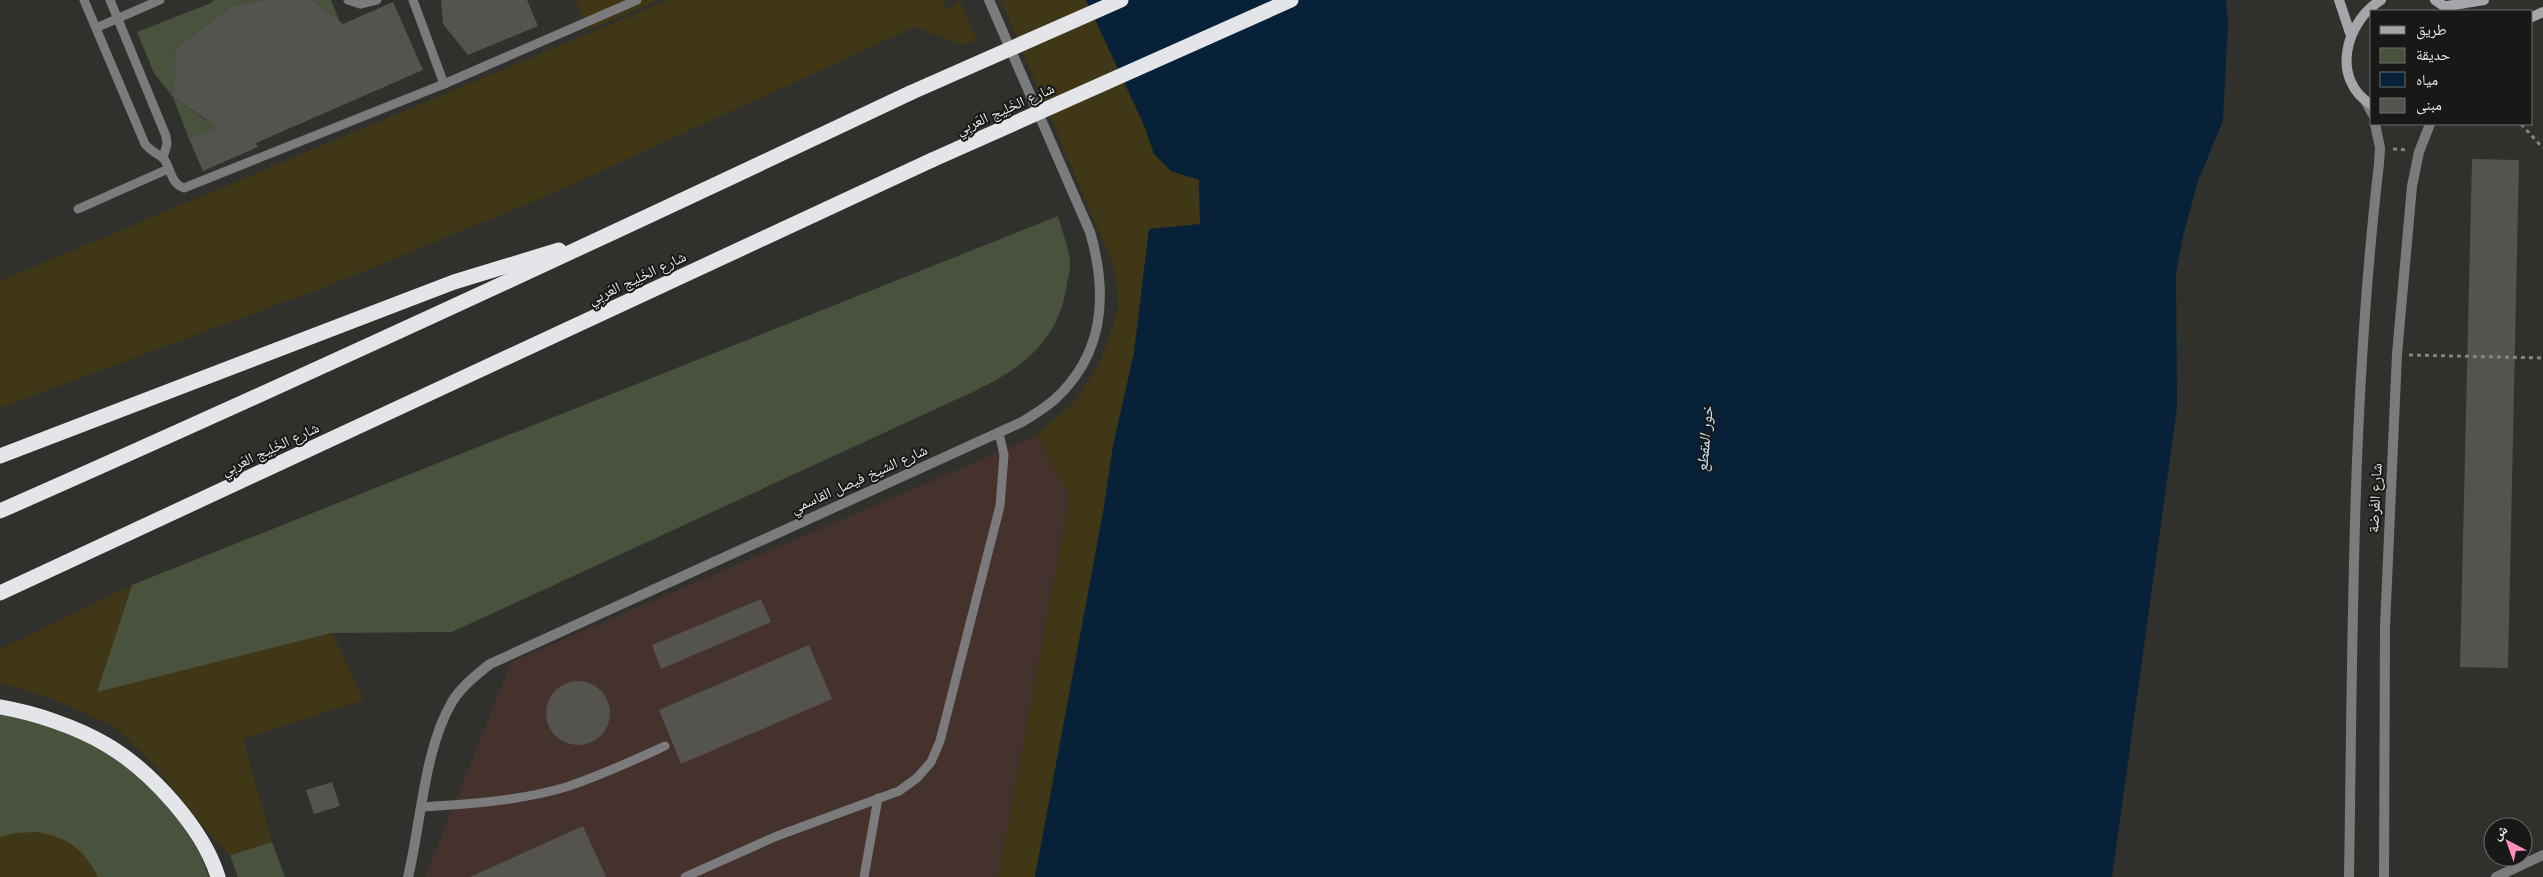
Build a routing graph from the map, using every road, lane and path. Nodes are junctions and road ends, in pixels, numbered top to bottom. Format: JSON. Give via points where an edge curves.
{"nodes":[{"id":1,"x":84,"y":0,"type":"edge"},
{"id":2,"x":110,"y":0,"type":"edge"},
{"id":3,"x":160,"y":0,"type":"edge"},
{"id":4,"x":348,"y":0,"type":"edge"},
{"id":5,"x":376,"y":0,"type":"edge"},
{"id":6,"x":412,"y":0,"type":"edge"},
{"id":7,"x":638,"y":0,"type":"edge"},
{"id":8,"x":989,"y":0,"type":"edge"},
{"id":9,"x":1121,"y":0,"type":"edge"},
{"id":10,"x":1291,"y":0,"type":"edge"},
{"id":11,"x":2338,"y":0,"type":"edge"},
{"id":12,"x":2381,"y":0,"type":"edge"},
{"id":13,"x":2435,"y":0,"type":"edge"},
{"id":14,"x":2484,"y":0,"type":"edge"},
{"id":15,"x":2449,"y":9,"type":"edge"},
{"id":16,"x":118,"y":18,"type":"junction"},
{"id":17,"x":96,"y":28,"type":"junction"},
{"id":18,"x":2350,"y":33,"type":"junction"},
{"id":19,"x":444,"y":84,"type":"junction"},
{"id":20,"x":2369,"y":103,"type":"edge"},
{"id":21,"x":2376,"y":125,"type":"edge"},
{"id":22,"x":2430,"y":125,"type":"edge"},
{"id":23,"x":2522,"y":125,"type":"edge"},
{"id":24,"x":2380,"y":148,"type":"junction"},
{"id":25,"x":2543,"y":148,"type":"edge"},
{"id":26,"x":2419,"y":152,"type":"junction"},
{"id":27,"x":163,"y":158,"type":"junction"},
{"id":28,"x":168,"y":169,"type":"junction"},
{"id":29,"x":78,"y":209,"type":"dead end"},
{"id":30,"x":616,"y":233,"type":"junction"},
{"id":31,"x":2397,"y":354,"type":"junction"},
{"id":32,"x":2543,"y":358,"type":"edge"},
{"id":33,"x":999,"y":433,"type":"junction"},
{"id":34,"x":0,"y":456,"type":"edge"},
{"id":35,"x":0,"y":510,"type":"edge"},
{"id":36,"x":0,"y":593,"type":"edge"},
{"id":37,"x":0,"y":707,"type":"edge"},
{"id":38,"x":665,"y":746,"type":"dead end"},
{"id":39,"x":878,"y":798,"type":"junction"},
{"id":40,"x":422,"y":807,"type":"junction"},
{"id":41,"x":2543,"y":855,"type":"edge"},
{"id":42,"x":218,"y":877,"type":"edge"},
{"id":43,"x":408,"y":877,"type":"edge"},
{"id":44,"x":685,"y":877,"type":"edge"},
{"id":45,"x":864,"y":877,"type":"edge"},
{"id":46,"x":2349,"y":877,"type":"edge"},
{"id":47,"x":2384,"y":877,"type":"edge"},
{"id":48,"x":2496,"y":877,"type":"edge"}],
"edges":[{"from":1,"to":17,"type":"lane"},
{"from":2,"to":16,"type":"lane"},
{"from":3,"to":16,"type":"lane"},
{"from":4,"to":5,"type":"lane","via":[[360,4]]},
{"from":6,"to":19,"type":"lane"},
{"from":7,"to":19,"type":"lane"},
{"from":8,"to":33,"type":"street","name":"شارع الشيخ فيصل القاسمي","via":[[1090,232],[1099,262],[1102,300],[1095,337],[1078,371],[1054,400]]},
{"from":9,"to":30,"type":"highway","bridge":true,"via":[[910,93]]},
{"from":10,"to":36,"type":"highway","name":"شارع الخَلِيج العَربِي","bridge":true,"via":[[932,160]]},
{"from":11,"to":18,"type":"street"},
{"from":12,"to":18,"type":"street","via":[[2359,18]]},
{"from":13,"to":15,"type":"street"},
{"from":14,"to":15,"type":"street"},
{"from":16,"to":17,"type":"lane"},
{"from":16,"to":27,"type":"lane","via":[[166,136]]},
{"from":17,"to":27,"type":"lane","via":[[145,144]]},
{"from":18,"to":20,"type":"street","via":[[2346,58],[2352,82]]},
{"from":19,"to":28,"type":"lane","via":[[189,188],[176,184]]},
{"from":21,"to":24,"type":"street","name":"شارع الفَرضة"},
{"from":22,"to":26,"type":"street","name":"شارع الفَرضة"},
{"from":23,"to":25,"type":"path"},
{"from":24,"to":26,"type":"path"},
{"from":24,"to":46,"type":"street","name":"شارع الفَرضة","via":[[2364,309],[2358,418]]},
{"from":26,"to":31,"type":"street","name":"شارع الفَرضة","via":[[2412,186]]},
{"from":27,"to":28,"type":"lane"},
{"from":28,"to":29,"type":"lane"},
{"from":30,"to":34,"type":"highway","via":[[454,282]]},
{"from":30,"to":35,"type":"highway"},
{"from":31,"to":32,"type":"path"},
{"from":31,"to":47,"type":"street","name":"شارع الفَرضة","via":[[2385,627]]},
{"from":33,"to":39,"type":"lane","via":[[1004,454],[1000,506],[940,742],[931,762],[917,778],[899,791]]},
{"from":33,"to":40,"type":"street","name":"شارع الشيخ فيصل القاسمي","via":[[490,664],[452,701],[441,725]]},
{"from":37,"to":42,"type":"highway","via":[[32,712],[108,745],[147,776],[183,812],[214,862]]},
{"from":38,"to":40,"type":"lane","via":[[592,778],[545,792],[507,800]]},
{"from":39,"to":44,"type":"lane","via":[[777,836]]},
{"from":39,"to":45,"type":"lane"},
{"from":40,"to":43,"type":"street","name":"شارع الشيخ فيصل القاسمي"},
{"from":41,"to":48,"type":"street"}]}
